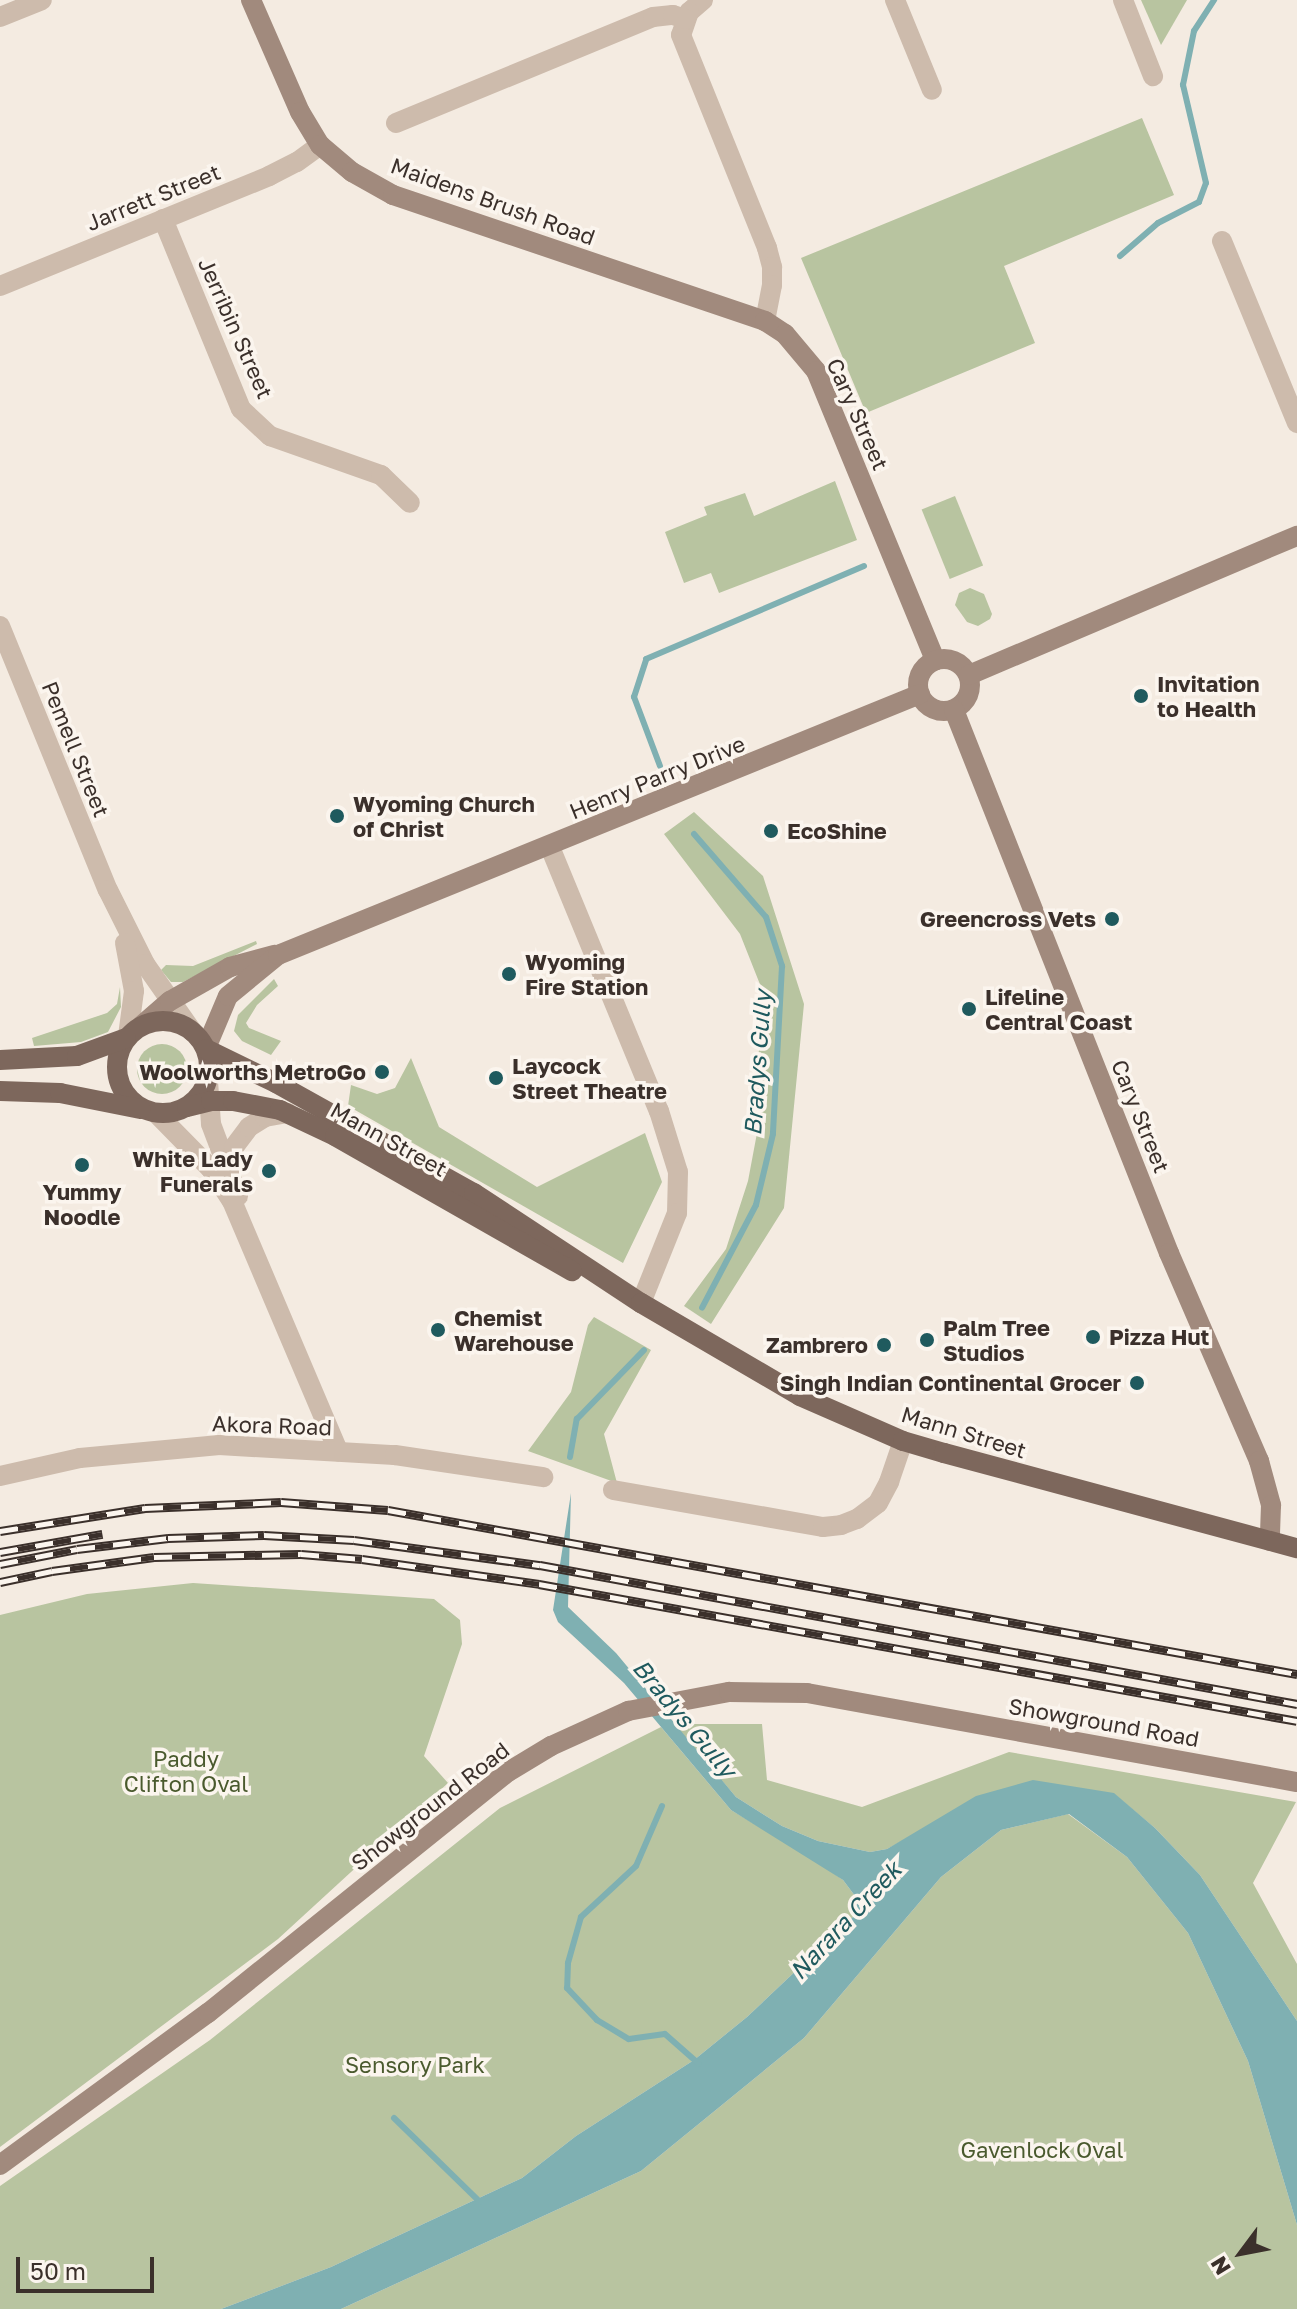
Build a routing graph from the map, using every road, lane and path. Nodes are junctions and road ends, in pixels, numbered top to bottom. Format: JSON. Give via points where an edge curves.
{"nodes":[{"id":1,"x":42,"y":0,"type":"edge"},
{"id":2,"x":251,"y":0,"type":"edge"},
{"id":3,"x":703,"y":0,"type":"edge"},
{"id":4,"x":895,"y":0,"type":"edge"},
{"id":5,"x":1123,"y":0,"type":"edge"},
{"id":6,"x":0,"y":17,"type":"edge"},
{"id":7,"x":685,"y":19,"type":"junction"},
{"id":8,"x":1153,"y":76,"type":"dead end"},
{"id":9,"x":932,"y":90,"type":"dead end"},
{"id":10,"x":396,"y":123,"type":"dead end"},
{"id":11,"x":320,"y":145,"type":"junction"},
{"id":12,"x":163,"y":219,"type":"junction"},
{"id":13,"x":1222,"y":241,"type":"dead end"},
{"id":14,"x":0,"y":286,"type":"edge"},
{"id":15,"x":765,"y":321,"type":"junction"},
{"id":16,"x":1297,"y":423,"type":"edge"},
{"id":17,"x":410,"y":503,"type":"dead end"},
{"id":18,"x":1297,"y":536,"type":"edge"},
{"id":19,"x":0,"y":626,"type":"edge"},
{"id":20,"x":935,"y":660,"type":"junction"},
{"id":21,"x":969,"y":675,"type":"junction"},
{"id":22,"x":920,"y":694,"type":"junction"},
{"id":23,"x":954,"y":710,"type":"junction"},
{"id":24,"x":550,"y":847,"type":"junction"},
{"id":25,"x":108,"y":890,"type":"junction"},
{"id":26,"x":278,"y":955,"type":"junction"},
{"id":27,"x":170,"y":1001,"type":"junction"},
{"id":28,"x":192,"y":1031,"type":"junction"},
{"id":29,"x":132,"y":1033,"type":"junction"},
{"id":30,"x":206,"y":1049,"type":"junction"},
{"id":31,"x":0,"y":1060,"type":"edge"},
{"id":32,"x":208,"y":1081,"type":"joint"},
{"id":33,"x":0,"y":1091,"type":"edge"},
{"id":34,"x":197,"y":1104,"type":"junction"},
{"id":35,"x":154,"y":1112,"type":"junction"},
{"id":36,"x":288,"y":1113,"type":"junction"},
{"id":37,"x":230,"y":1169,"type":"junction"},
{"id":38,"x":250,"y":1238,"type":"junction"},
{"id":39,"x":641,"y":1303,"type":"junction"},
{"id":40,"x":903,"y":1441,"type":"junction"},
{"id":41,"x":338,"y":1451,"type":"junction"},
{"id":42,"x":0,"y":1476,"type":"edge"},
{"id":43,"x":543,"y":1477,"type":"dead end"},
{"id":44,"x":613,"y":1490,"type":"dead end"},
{"id":45,"x":1270,"y":1541,"type":"junction"},
{"id":46,"x":1297,"y":1548,"type":"edge"},
{"id":47,"x":1297,"y":1782,"type":"edge"},
{"id":48,"x":0,"y":2165,"type":"edge"}],
"edges":[{"from":1,"to":6,"type":"street"},
{"from":2,"to":11,"type":"street","name":"Maidens Brush Road","via":[[281,75]]},
{"from":3,"to":7,"type":"street"},
{"from":4,"to":9,"type":"street"},
{"from":5,"to":8,"type":"street"},
{"from":7,"to":10,"type":"street","via":[[653,17]]},
{"from":7,"to":15,"type":"street","via":[[683,41],[772,267]]},
{"from":11,"to":12,"type":"street","name":"Jarrett Street","via":[[269,176]]},
{"from":11,"to":15,"type":"street","name":"Maidens Brush Road","via":[[352,172],[393,195]]},
{"from":12,"to":14,"type":"street","name":"Jarrett Street"},
{"from":12,"to":17,"type":"street","name":"Jerribin Street","via":[[241,409],[270,436],[381,475]]},
{"from":13,"to":16,"type":"street"},
{"from":15,"to":20,"type":"street","name":"Cary Street","via":[[785,334],[816,371]]},
{"from":18,"to":21,"type":"street"},
{"from":19,"to":25,"type":"street","name":"Pemell Street"},
{"from":20,"to":21,"type":"street","via":[[951,659]]},
{"from":20,"to":22,"type":"street","via":[[922,671]]},
{"from":21,"to":23,"type":"street","via":[[970,691]]},
{"from":22,"to":23,"type":"street","via":[[938,710]]},
{"from":22,"to":24,"type":"street","name":"Henry Parry Drive"},
{"from":23,"to":45,"type":"street","name":"Cary Street","via":[[1165,1241],[1259,1461],[1271,1505]]},
{"from":24,"to":26,"type":"street","name":"Henry Parry Drive"},
{"from":24,"to":39,"type":"street","via":[[659,1111],[678,1172],[677,1213]]},
{"from":25,"to":27,"type":"street","name":"Pemell Street"},
{"from":25,"to":29,"type":"street","name":"Pemell Street","via":[[133,978]]},
{"from":26,"to":27,"type":"street","name":"Henry Parry Drive","via":[[239,963]]},
{"from":26,"to":30,"type":"street","name":"Henry Parry Drive","via":[[228,996]]},
{"from":27,"to":28,"type":"street","name":"Pemell Street"},
{"from":27,"to":29,"type":"street","name":"Henry Parry Drive"},
{"from":28,"to":29,"type":"main road","via":[[171,1021]]},
{"from":28,"to":30,"type":"main road"},
{"from":29,"to":31,"type":"main road","via":[[77,1056]]},
{"from":29,"to":35,"type":"main road","via":[[117,1059],[119,1082],[132,1101]]},
{"from":30,"to":32,"type":"main road"},
{"from":30,"to":39,"type":"main road","name":"Mann Street","via":[[474,1193]]},
{"from":32,"to":34,"type":"street"},
{"from":33,"to":35,"type":"main road","via":[[60,1093]]},
{"from":34,"to":35,"type":"main road"},
{"from":34,"to":36,"type":"main road","name":"Mann Street","via":[[255,1104]]},
{"from":34,"to":37,"type":"street"},
{"from":35,"to":38,"type":"street","via":[[211,1169]]},
{"from":36,"to":37,"type":"street","via":[[265,1117],[249,1127],[234,1147]]},
{"from":36,"to":39,"type":"main road","name":"Mann Street","via":[[586,1279]]},
{"from":37,"to":38,"type":"street"},
{"from":38,"to":41,"type":"street"},
{"from":39,"to":40,"type":"main road","name":"Mann Street","via":[[800,1396]]},
{"from":40,"to":44,"type":"street","via":[[878,1503],[841,1525],[823,1527]]},
{"from":40,"to":45,"type":"main road","name":"Mann Street"},
{"from":41,"to":42,"type":"street","name":"Akora Road","via":[[219,1445],[80,1458]]},
{"from":41,"to":43,"type":"street","name":"Akora Road"},
{"from":45,"to":46,"type":"main road","name":"Mann Street"},
{"from":47,"to":48,"type":"street","name":"Showground Road","via":[[807,1693],[729,1692],[628,1711],[508,1772],[208,2013]]}]}
